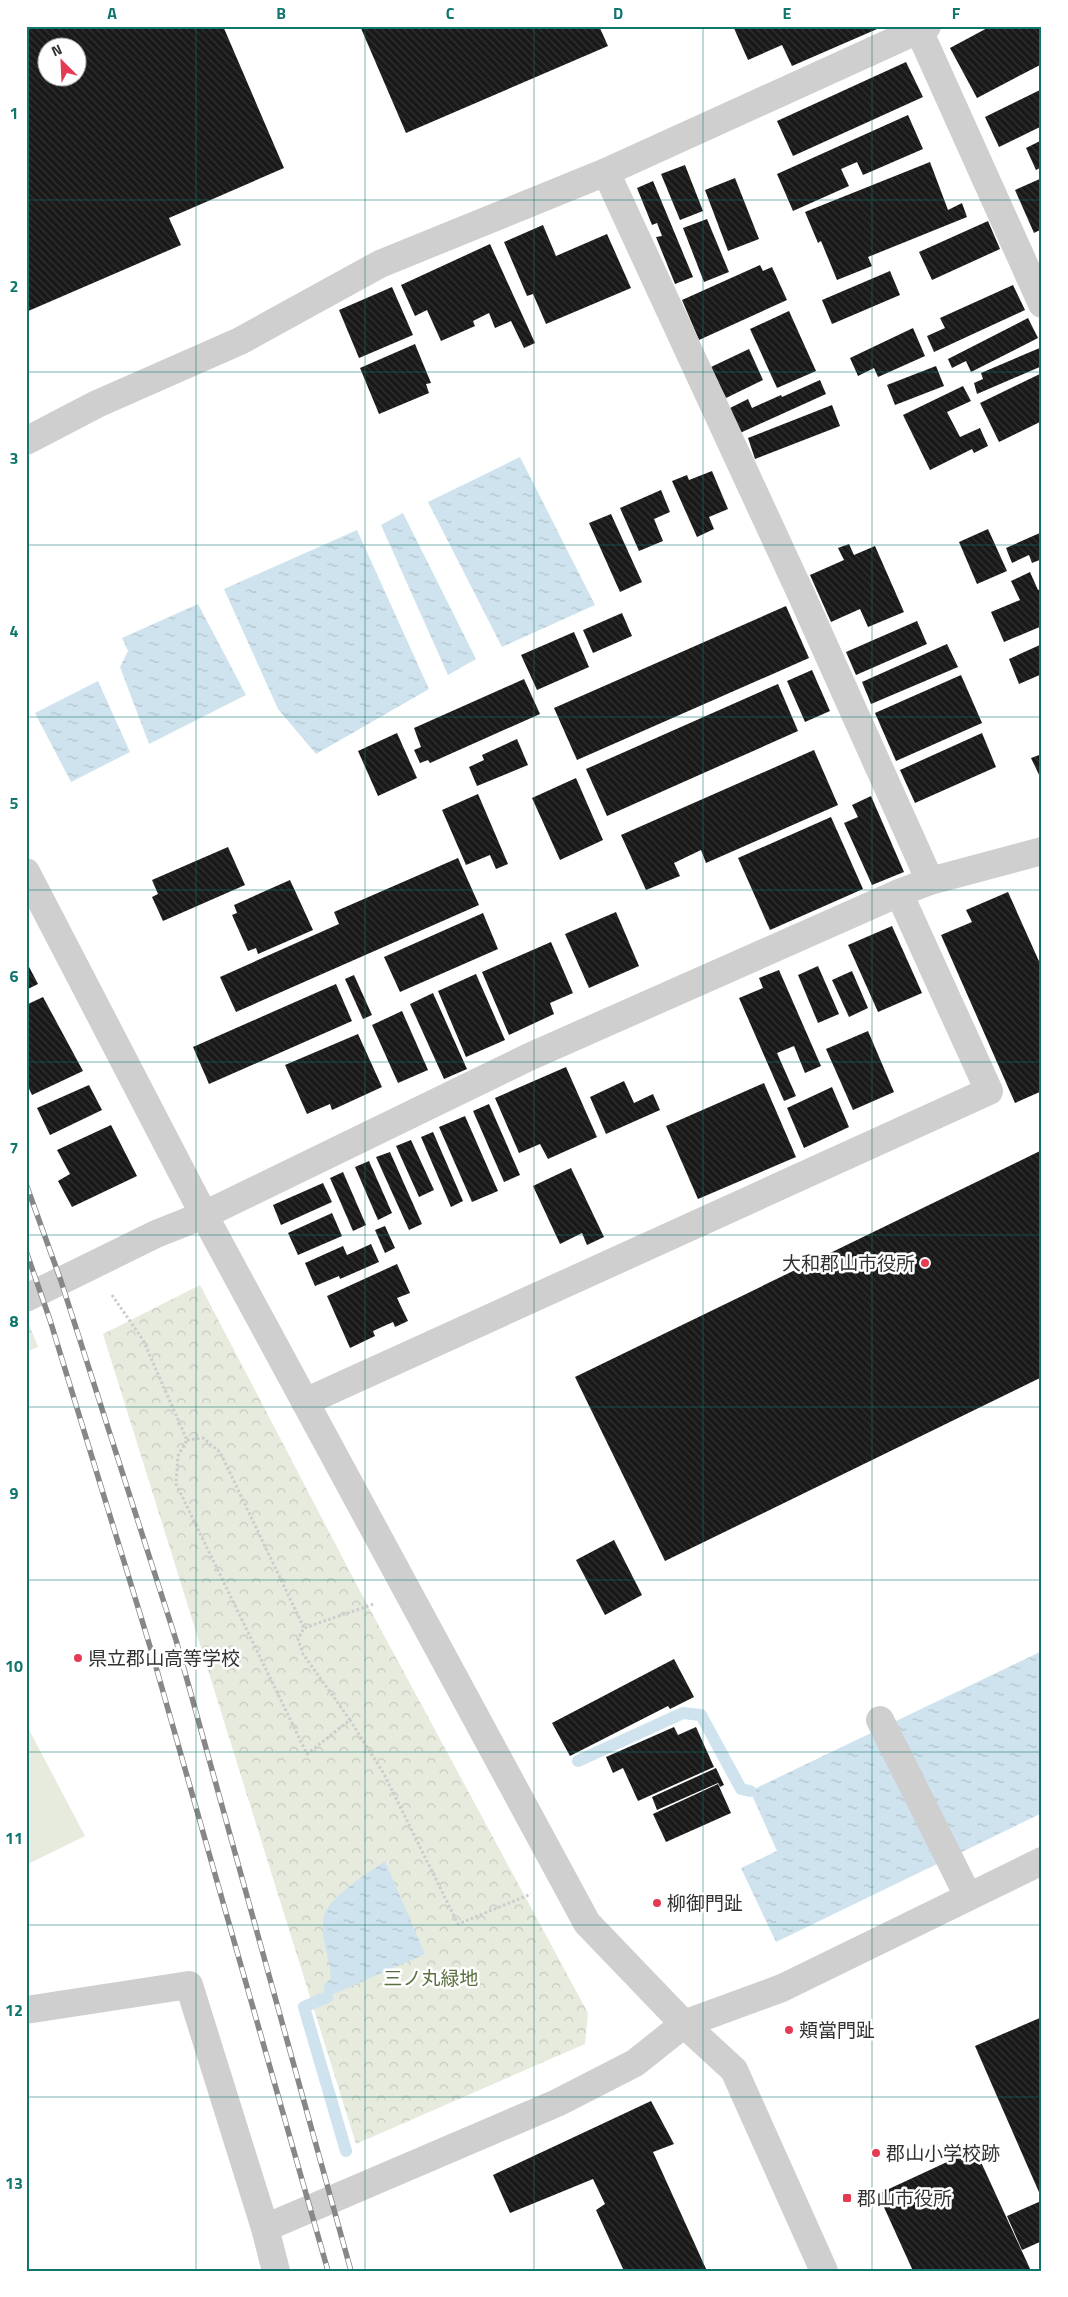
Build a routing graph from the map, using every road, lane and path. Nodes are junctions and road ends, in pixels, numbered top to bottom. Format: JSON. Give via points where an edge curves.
{"nodes":[{"id":1,"x":921,"y":27,"type":"edge"},
{"id":2,"x":606,"y":172,"type":"junction"},
{"id":3,"x":1042,"y":304,"type":"edge"},
{"id":4,"x":26,"y":441,"type":"edge"},
{"id":5,"x":1042,"y":851,"type":"edge"},
{"id":6,"x":26,"y":872,"type":"edge"},
{"id":7,"x":930,"y":881,"type":"junction"},
{"id":8,"x":899,"y":893,"type":"junction"},
{"id":9,"x":204,"y":1215,"type":"junction"},
{"id":10,"x":108,"y":1288,"type":"dead end"},
{"id":11,"x":26,"y":1298,"type":"edge"},
{"id":12,"x":305,"y":1402,"type":"junction"},
{"id":13,"x":187,"y":1440,"type":"junction"},
{"id":14,"x":377,"y":1603,"type":"dead end"},
{"id":15,"x":304,"y":1628,"type":"junction"},
{"id":16,"x":350,"y":1720,"type":"junction"},
{"id":17,"x":880,"y":1720,"type":"dead end"},
{"id":18,"x":1042,"y":1861,"type":"edge"},
{"id":19,"x":534,"y":1893,"type":"dead end"},
{"id":20,"x":968,"y":1896,"type":"junction"},
{"id":21,"x":26,"y":2010,"type":"edge"},
{"id":22,"x":684,"y":2024,"type":"junction"},
{"id":23,"x":265,"y":2228,"type":"junction"},
{"id":24,"x":275,"y":2271,"type":"edge"},
{"id":25,"x":824,"y":2271,"type":"edge"}],
"edges":[{"from":1,"to":2,"type":"street"},
{"from":1,"to":3,"type":"street"},
{"from":2,"to":4,"type":"street","via":[[380,264],[240,340],[97,404]]},
{"from":2,"to":7,"type":"street"},
{"from":5,"to":7,"type":"street"},
{"from":6,"to":9,"type":"street"},
{"from":7,"to":8,"type":"street"},
{"from":8,"to":9,"type":"street","via":[[529,1057]]},
{"from":8,"to":12,"type":"street","via":[[989,1091]]},
{"from":9,"to":11,"type":"street","via":[[156,1234]]},
{"from":9,"to":12,"type":"street"},
{"from":10,"to":13,"type":"path","via":[[143,1340]]},
{"from":12,"to":22,"type":"street","via":[[587,1923]]},
{"from":13,"to":15,"type":"path","via":[[203,1438],[220,1452]]},
{"from":13,"to":16,"type":"path","via":[[178,1456],[176,1484],[307,1754]]},
{"from":14,"to":15,"type":"path"},
{"from":15,"to":16,"type":"path","via":[[298,1639],[302,1654]]},
{"from":16,"to":19,"type":"path","via":[[384,1774],[458,1924]]},
{"from":17,"to":20,"type":"street"},
{"from":18,"to":20,"type":"street"},
{"from":20,"to":22,"type":"street","via":[[782,1988]]},
{"from":21,"to":23,"type":"street","via":[[189,1985]]},
{"from":22,"to":23,"type":"street","via":[[635,2063],[557,2103]]},
{"from":22,"to":25,"type":"street","via":[[734,2070]]},
{"from":23,"to":24,"type":"street"}]}
